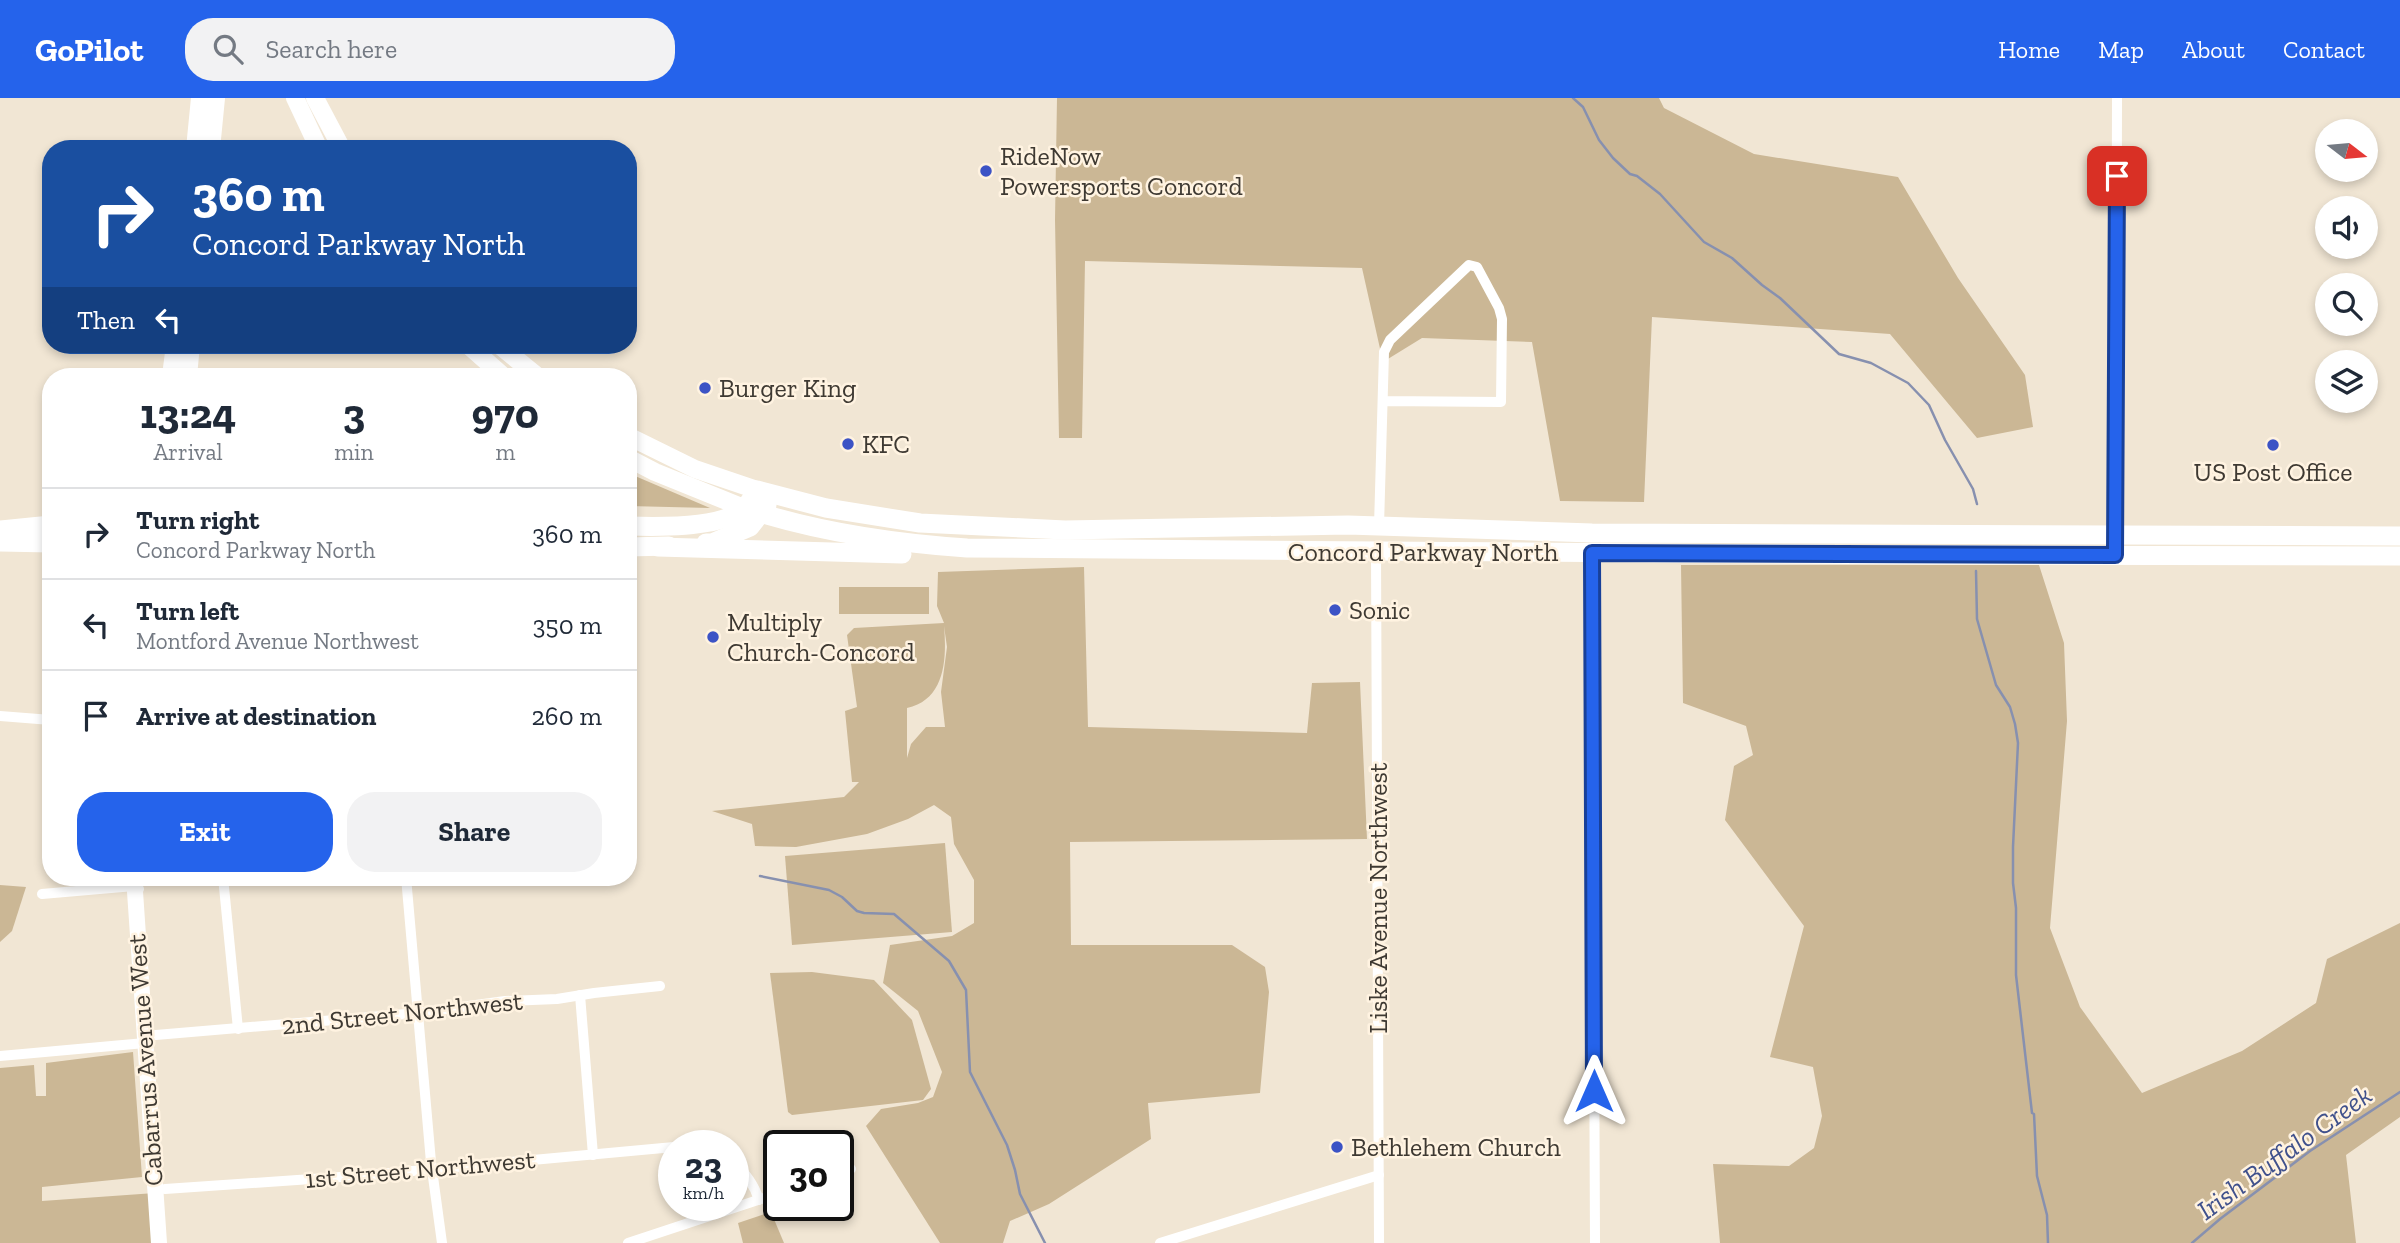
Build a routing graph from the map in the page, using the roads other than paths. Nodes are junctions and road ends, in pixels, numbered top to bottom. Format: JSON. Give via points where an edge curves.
{"nodes":[{"id":1,"x":200,"y":98,"type":"edge"},
{"id":2,"x":216,"y":98,"type":"edge"},
{"id":3,"x":295,"y":98,"type":"edge"},
{"id":4,"x":316,"y":98,"type":"edge"},
{"id":5,"x":2118,"y":98,"type":"edge"},
{"id":6,"x":196,"y":140,"type":"edge"},
{"id":7,"x":212,"y":140,"type":"edge"},
{"id":8,"x":315,"y":140,"type":"edge"},
{"id":9,"x":337,"y":140,"type":"edge"},
{"id":10,"x":478,"y":354,"type":"edge"},
{"id":11,"x":510,"y":354,"type":"edge"},
{"id":12,"x":494,"y":368,"type":"edge"},
{"id":13,"x":527,"y":368,"type":"edge"},
{"id":14,"x":1384,"y":401,"type":"junction"},
{"id":15,"x":637,"y":440,"type":"edge"},
{"id":16,"x":637,"y":463,"type":"edge"},
{"id":17,"x":765,"y":493,"type":"junction"},
{"id":18,"x":753,"y":511,"type":"junction"},
{"id":19,"x":42,"y":526,"type":"edge"},
{"id":20,"x":637,"y":526,"type":"edge"},
{"id":21,"x":1378,"y":526,"type":"junction"},
{"id":22,"x":1120,"y":529,"type":"junction"},
{"id":23,"x":0,"y":530,"type":"edge"},
{"id":24,"x":1479,"y":531,"type":"junction"},
{"id":25,"x":2116,"y":534,"type":"junction"},
{"id":26,"x":2400,"y":536,"type":"edge"},
{"id":27,"x":0,"y":542,"type":"edge"},
{"id":28,"x":42,"y":543,"type":"edge"},
{"id":29,"x":1592,"y":543,"type":"junction"},
{"id":30,"x":637,"y":547,"type":"edge"},
{"id":31,"x":658,"y":547,"type":"junction"},
{"id":32,"x":967,"y":548,"type":"junction"},
{"id":33,"x":1121,"y":551,"type":"junction"},
{"id":34,"x":1219,"y":551,"type":"junction"},
{"id":35,"x":1376,"y":552,"type":"junction"},
{"id":36,"x":2115,"y":555,"type":"junction"},
{"id":37,"x":2400,"y":556,"type":"edge"},
{"id":38,"x":0,"y":716,"type":"edge"},
{"id":39,"x":42,"y":719,"type":"edge"},
{"id":40,"x":96,"y":886,"type":"edge"},
{"id":41,"x":137,"y":886,"type":"edge"},
{"id":42,"x":138,"y":886,"type":"edge"},
{"id":43,"x":224,"y":886,"type":"edge"},
{"id":44,"x":406,"y":886,"type":"edge"},
{"id":45,"x":42,"y":894,"type":"dead end"},
{"id":46,"x":660,"y":986,"type":"dead end"},
{"id":47,"x":580,"y":995,"type":"junction"},
{"id":48,"x":418,"y":1013,"type":"junction"},
{"id":49,"x":238,"y":1029,"type":"junction"},
{"id":50,"x":148,"y":1038,"type":"junction"},
{"id":51,"x":0,"y":1056,"type":"edge"},
{"id":52,"x":658,"y":1149,"type":"edge"},
{"id":53,"x":593,"y":1155,"type":"junction"},
{"id":54,"x":432,"y":1169,"type":"junction"},
{"id":55,"x":1379,"y":1175,"type":"junction"},
{"id":56,"x":749,"y":1178,"type":"edge"},
{"id":57,"x":165,"y":1189,"type":"junction"},
{"id":58,"x":763,"y":1199,"type":"edge"},
{"id":59,"x":759,"y":1200,"type":"junction"},
{"id":60,"x":159,"y":1243,"type":"edge"},
{"id":61,"x":169,"y":1243,"type":"edge"},
{"id":62,"x":442,"y":1243,"type":"edge"},
{"id":63,"x":628,"y":1243,"type":"edge"},
{"id":64,"x":1160,"y":1243,"type":"edge"},
{"id":65,"x":1379,"y":1243,"type":"edge"},
{"id":66,"x":1595,"y":1243,"type":"edge"}],
"edges":[{"from":1,"to":6,"type":"main road"},
{"from":2,"to":7,"type":"main road"},
{"from":3,"to":8,"type":"main road"},
{"from":4,"to":9,"type":"main road"},
{"from":5,"to":25,"type":"street"},
{"from":10,"to":12,"type":"main road"},
{"from":11,"to":13,"type":"main road"},
{"from":14,"to":14,"type":"street","via":[[1501,402],[1502,319],[1477,267],[1469,265],[1390,340],[1384,352]]},
{"from":14,"to":21,"type":"street"},
{"from":15,"to":17,"type":"main road","via":[[695,469]]},
{"from":16,"to":18,"type":"main road"},
{"from":17,"to":18,"type":"highway"},
{"from":17,"to":22,"type":"highway","name":"Concord Parkway North","via":[[919,523]]},
{"from":18,"to":20,"type":"highway","via":[[707,522]]},
{"from":18,"to":31,"type":"highway","via":[[750,527],[712,543]]},
{"from":18,"to":32,"type":"highway","name":"Concord Parkway North","via":[[858,537]]},
{"from":19,"to":23,"type":"highway"},
{"from":21,"to":22,"type":"highway","name":"Concord Parkway North"},
{"from":21,"to":24,"type":"highway","name":"Concord Parkway North"},
{"from":21,"to":34,"type":"highway","via":[[1373,536],[1355,539]]},
{"from":22,"to":33,"type":"highway"},
{"from":24,"to":29,"type":"highway","name":"Concord Parkway North"},
{"from":24,"to":35,"type":"highway","via":[[1458,540],[1385,542]]},
{"from":25,"to":26,"type":"highway","name":"Concord Parkway North"},
{"from":25,"to":29,"type":"highway","name":"Concord Parkway North"},
{"from":25,"to":36,"type":"street"},
{"from":27,"to":28,"type":"highway"},
{"from":29,"to":35,"type":"highway","name":"Concord Parkway North"},
{"from":29,"to":36,"type":"highway","name":"Concord Parkway North"},
{"from":29,"to":66,"type":"street"},
{"from":30,"to":31,"type":"highway"},
{"from":31,"to":32,"type":"highway","via":[[931,554]]},
{"from":32,"to":33,"type":"highway","name":"Concord Parkway North"},
{"from":33,"to":34,"type":"highway","name":"Concord Parkway North"},
{"from":34,"to":35,"type":"highway","name":"Concord Parkway North"},
{"from":35,"to":55,"type":"street","name":"Liske Avenue Northwest"},
{"from":36,"to":37,"type":"highway","name":"Concord Parkway North"},
{"from":38,"to":39,"type":"street"},
{"from":40,"to":45,"type":"street"},
{"from":41,"to":50,"type":"main road","name":"Cabarrus Avenue West"},
{"from":42,"to":50,"type":"main road","name":"Cabarrus Avenue West","via":[[147,929]]},
{"from":43,"to":49,"type":"street"},
{"from":44,"to":48,"type":"street"},
{"from":46,"to":47,"type":"street","name":"2nd Street Northwest"},
{"from":47,"to":48,"type":"street","name":"2nd Street Northwest"},
{"from":47,"to":53,"type":"street"},
{"from":48,"to":49,"type":"street","name":"2nd Street Northwest"},
{"from":48,"to":54,"type":"street"},
{"from":49,"to":50,"type":"street","name":"2nd Street Northwest"},
{"from":50,"to":51,"type":"street","name":"2nd Street Northwest"},
{"from":50,"to":57,"type":"main road","name":"Cabarrus Avenue West"},
{"from":50,"to":60,"type":"main road","name":"Cabarrus Avenue West"},
{"from":52,"to":53,"type":"street","name":"1st Street Northwest"},
{"from":53,"to":54,"type":"street","name":"1st Street Northwest"},
{"from":54,"to":57,"type":"street","name":"1st Street Northwest"},
{"from":54,"to":62,"type":"street"},
{"from":55,"to":64,"type":"street"},
{"from":55,"to":65,"type":"street","name":"Liske Avenue Northwest"},
{"from":56,"to":59,"type":"street"},
{"from":57,"to":61,"type":"main road","name":"Cabarrus Avenue West"},
{"from":58,"to":59,"type":"street"},
{"from":59,"to":63,"type":"street"}]}
